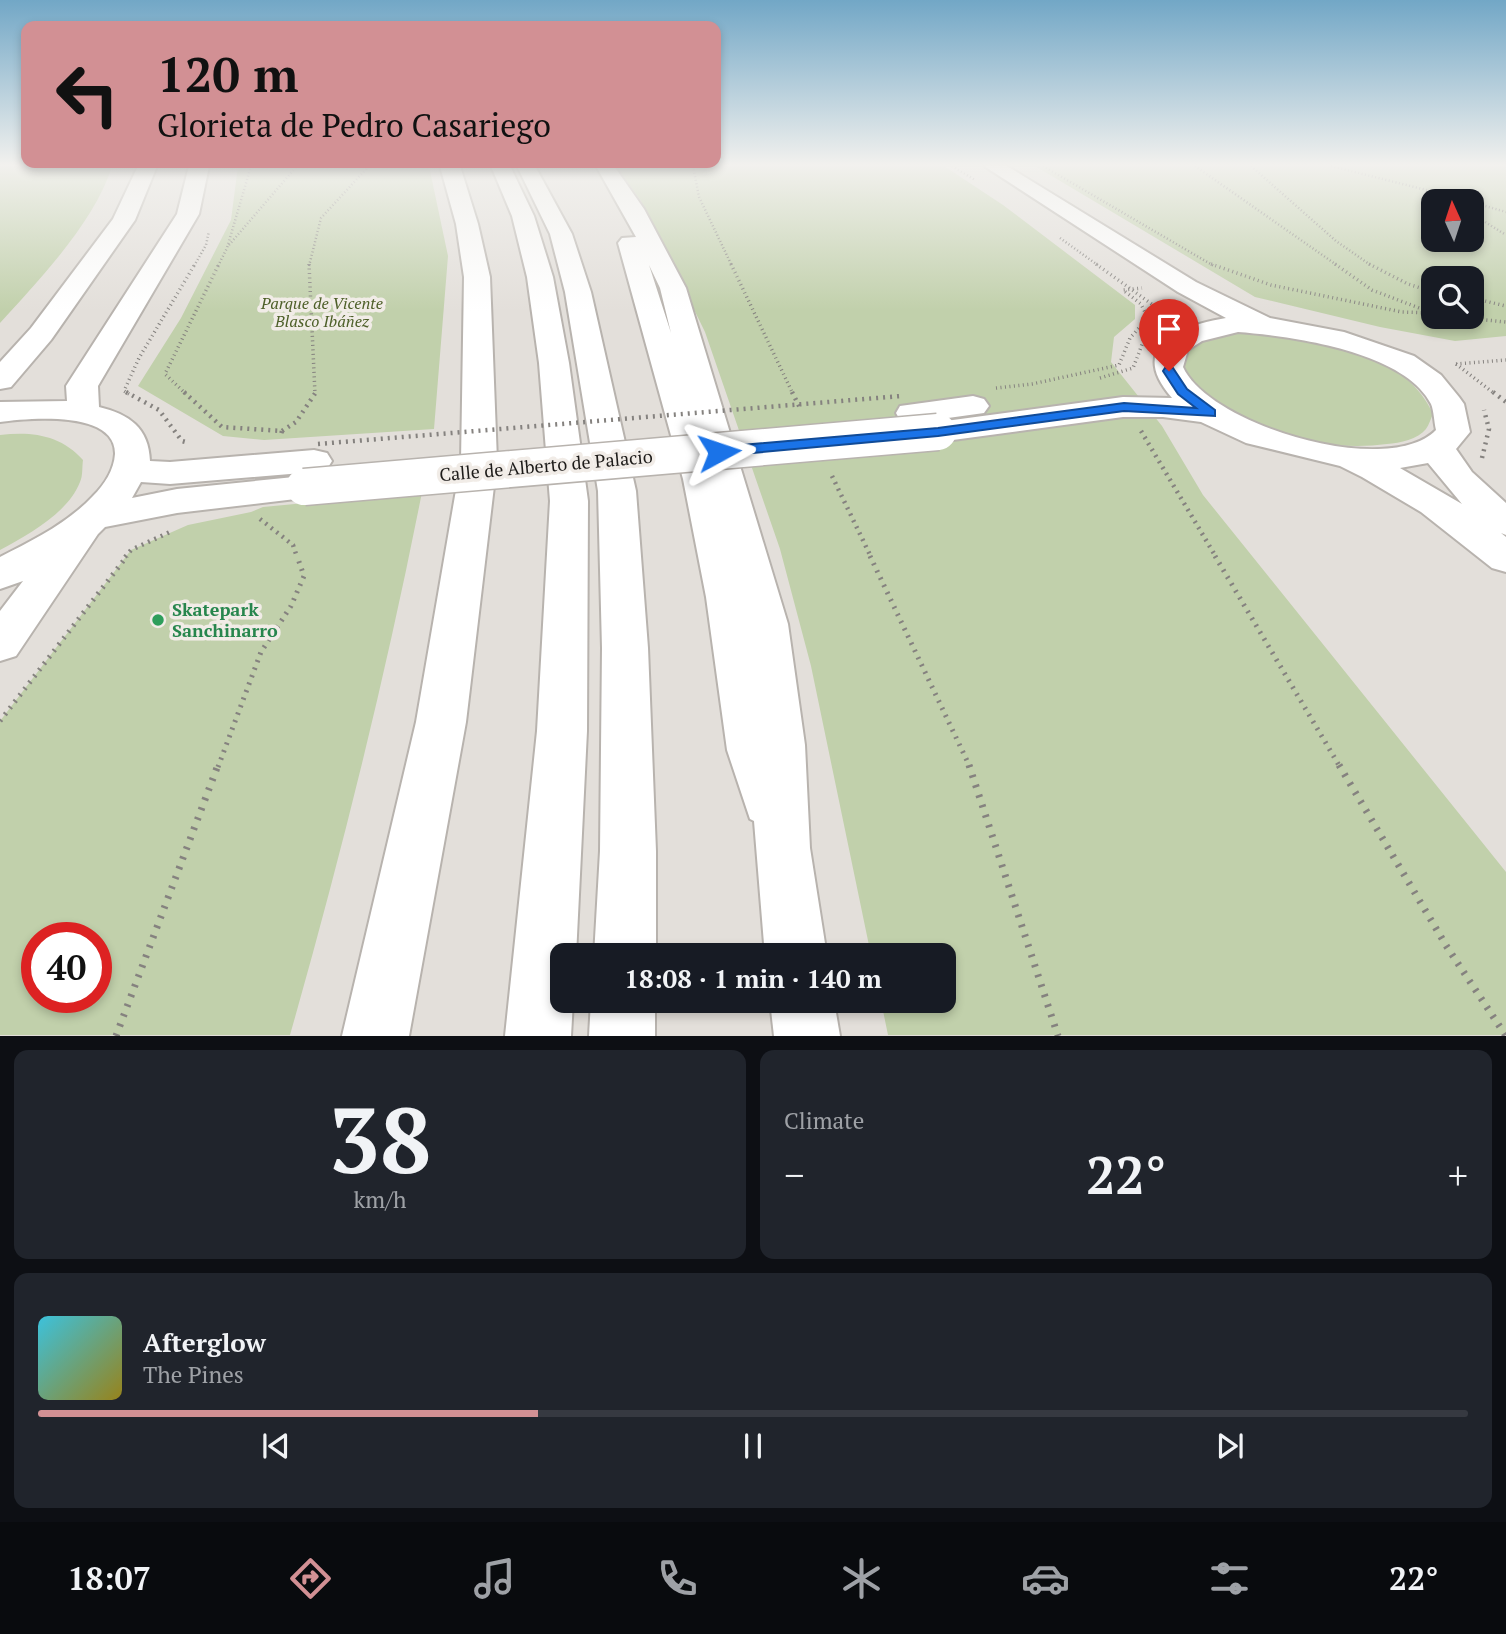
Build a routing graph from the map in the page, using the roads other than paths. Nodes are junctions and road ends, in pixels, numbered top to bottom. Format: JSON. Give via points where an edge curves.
{"nodes":[{"id":1,"x":126,"y":214,"type":"edge"},
{"id":2,"x":188,"y":214,"type":"edge"},
{"id":3,"x":464,"y":214,"type":"edge"},
{"id":4,"x":522,"y":214,"type":"edge"},
{"id":5,"x":551,"y":214,"type":"edge"},
{"id":6,"x":613,"y":214,"type":"edge"},
{"id":7,"x":637,"y":214,"type":"edge"},
{"id":8,"x":1049,"y":214,"type":"edge"},
{"id":9,"x":1069,"y":214,"type":"edge"},
{"id":10,"x":1272,"y":325,"type":"junction"},
{"id":11,"x":1186,"y":336,"type":"junction"},
{"id":12,"x":1169,"y":371,"type":"junction"},
{"id":13,"x":0,"y":380,"type":"edge"},
{"id":14,"x":83,"y":411,"type":"junction"},
{"id":15,"x":0,"y":412,"type":"edge"},
{"id":16,"x":1211,"y":413,"type":"junction"},
{"id":17,"x":917,"y":414,"type":"junction"},
{"id":18,"x":1437,"y":447,"type":"junction"},
{"id":19,"x":1339,"y":456,"type":"junction"},
{"id":20,"x":288,"y":467,"type":"junction"},
{"id":21,"x":131,"y":470,"type":"junction"},
{"id":22,"x":89,"y":520,"type":"junction"},
{"id":23,"x":1506,"y":522,"type":"edge"},
{"id":24,"x":1506,"y":558,"type":"edge"},
{"id":25,"x":0,"y":575,"type":"edge"},
{"id":26,"x":0,"y":644,"type":"edge"},
{"id":27,"x":782,"y":848,"type":"junction"},
{"id":28,"x":625,"y":943,"type":"edge"},
{"id":29,"x":794,"y":943,"type":"edge"},
{"id":30,"x":623,"y":1013,"type":"edge"},
{"id":31,"x":804,"y":1013,"type":"edge"},
{"id":32,"x":375,"y":1035,"type":"edge"},
{"id":33,"x":538,"y":1035,"type":"edge"},
{"id":34,"x":622,"y":1035,"type":"edge"},
{"id":35,"x":807,"y":1035,"type":"edge"}],
"edges":[{"from":1,"to":13,"type":"main road","via":[[41,334]]},
{"from":2,"to":14,"type":"main road","via":[[82,386]]},
{"from":3,"to":32,"type":"main road","via":[[477,277],[479,461],[442,722]]},
{"from":4,"to":33,"type":"main road","via":[[540,277],[569,501],[562,731]]},
{"from":5,"to":28,"type":"main road","via":[[578,292],[617,491],[626,715]]},
{"from":6,"to":27,"type":"main road","via":[[629,239],[701,479],[753,750]]},
{"from":7,"to":27,"type":"main road","via":[[673,288],[763,611],[780,745]]},
{"from":8,"to":11,"type":"main road","via":[[1163,293],[1180,311]]},
{"from":9,"to":10,"type":"main road","via":[[1195,294]]},
{"from":10,"to":11,"type":"main road","via":[[1218,327]]},
{"from":10,"to":18,"type":"main road","via":[[1349,341],[1418,373],[1442,393],[1455,414],[1454,432]]},
{"from":11,"to":12,"type":"main road","via":[[1173,345],[1167,357]]},
{"from":12,"to":16,"type":"main road","via":[[1183,391]]},
{"from":12,"to":17,"type":"main road","name":"Calle de Alberto de Palacio","via":[[1142,386]]},
{"from":14,"to":15,"type":"main road"},
{"from":14,"to":21,"type":"main road","via":[[127,431],[134,448]]},
{"from":16,"to":17,"type":"main road","name":"Calle de Alberto de Palacio","via":[[1124,407]]},
{"from":16,"to":19,"type":"main road","via":[[1247,432]]},
{"from":17,"to":20,"type":"main road","name":"Calle de Alberto de Palacio","bridge":true},
{"from":18,"to":19,"type":"main road","via":[[1412,456]]},
{"from":18,"to":23,"type":"main road","via":[[1469,493]]},
{"from":19,"to":24,"type":"main road","via":[[1400,482],[1460,520]]},
{"from":20,"to":21,"type":"main road","name":"Calle de Alberto de Palacio","via":[[170,473]]},
{"from":20,"to":22,"type":"main road","name":"Calle de Alberto de Palacio"},
{"from":21,"to":22,"type":"main road","via":[[117,493]]},
{"from":22,"to":25,"type":"main road"},
{"from":22,"to":26,"type":"main road"},
{"from":27,"to":29,"type":"main road"},
{"from":30,"to":34,"type":"main road"},
{"from":31,"to":35,"type":"main road"}]}
